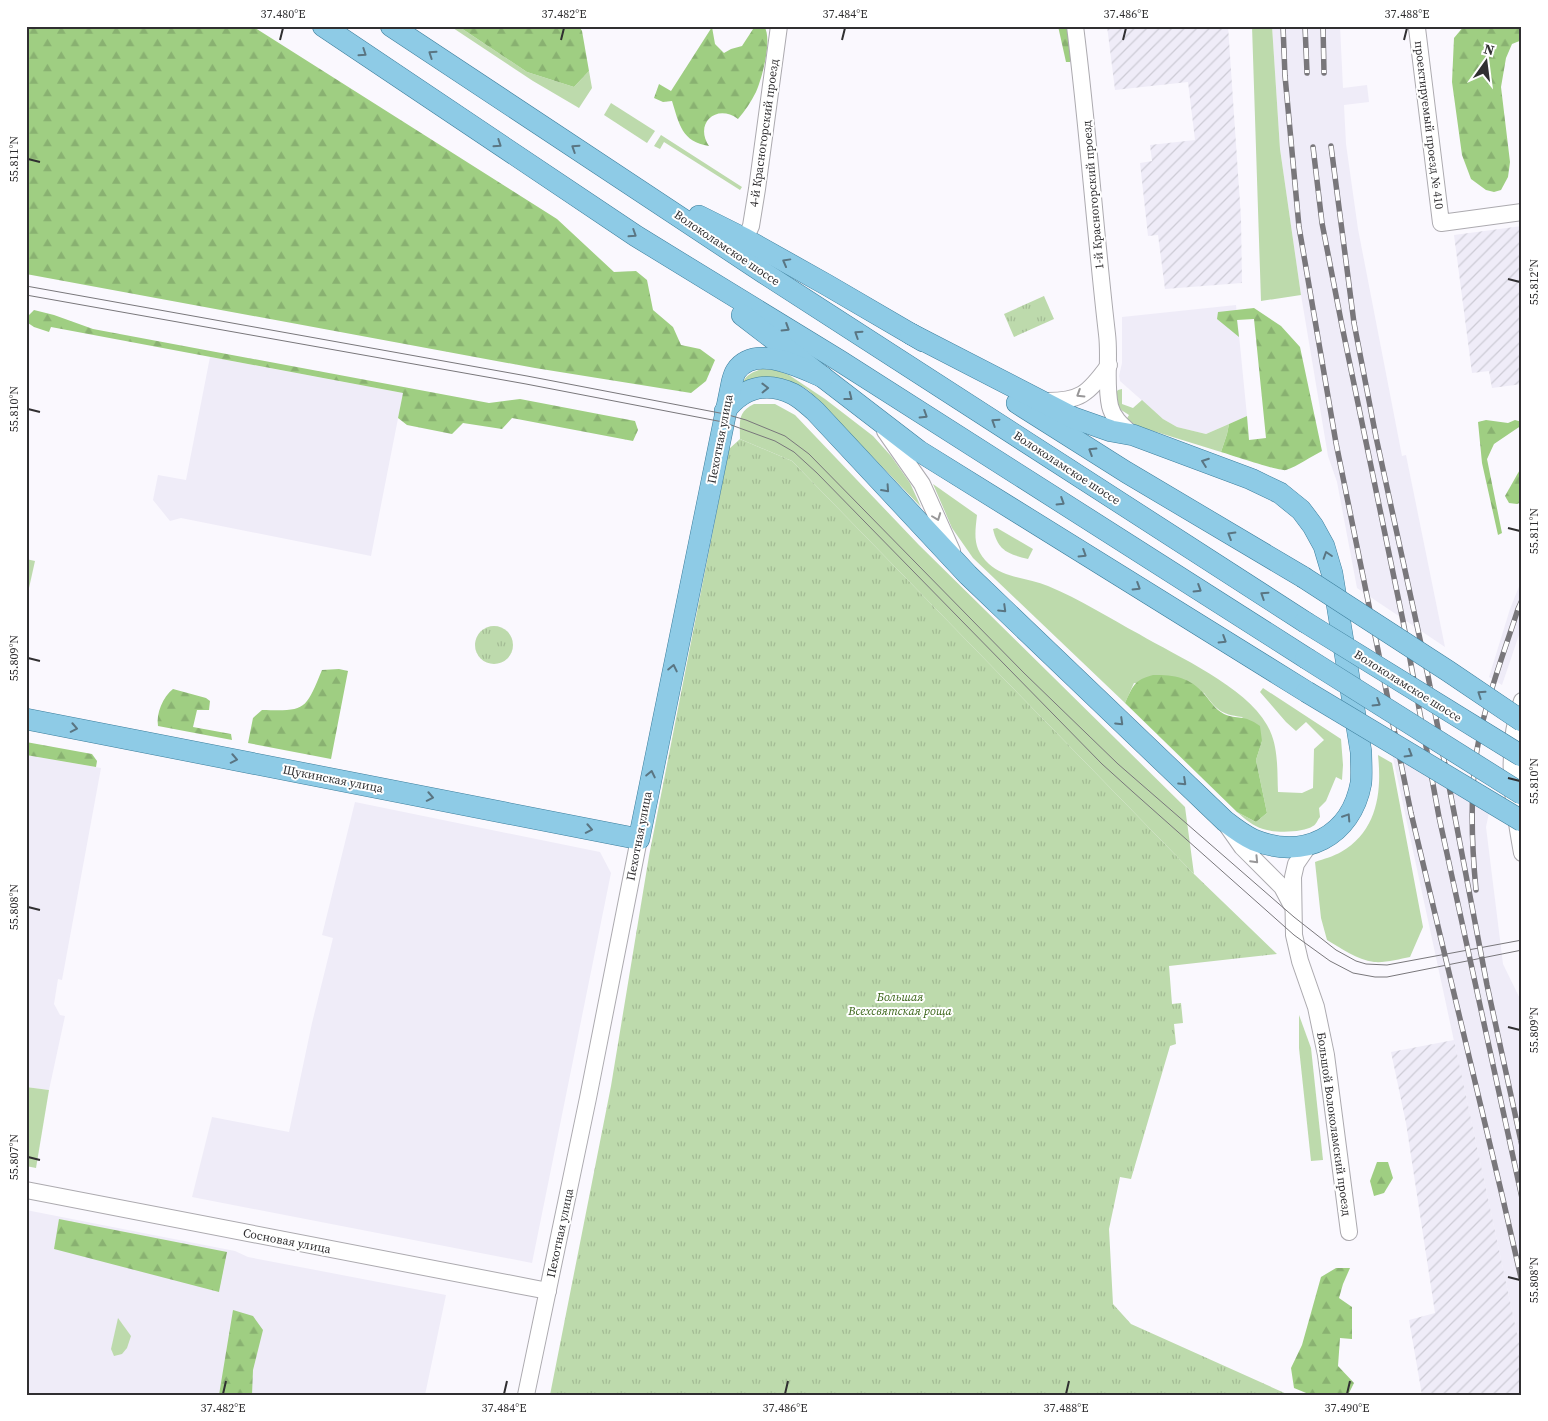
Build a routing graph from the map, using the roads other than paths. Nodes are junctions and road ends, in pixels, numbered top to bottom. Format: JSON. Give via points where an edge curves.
{"nodes":[{"id":1,"x":323,"y":26,"type":"edge"},
{"id":2,"x":391,"y":26,"type":"edge"},
{"id":3,"x":1075,"y":26,"type":"edge"},
{"id":4,"x":1417,"y":28,"type":"dead end"},
{"id":5,"x":778,"y":32,"type":"edge"},
{"id":6,"x":616,"y":174,"type":"junction"},
{"id":7,"x":1522,"y":212,"type":"edge"},
{"id":8,"x":745,"y":239,"type":"junction"},
{"id":9,"x":655,"y":248,"type":"junction"},
{"id":10,"x":911,"y":334,"type":"junction"},
{"id":11,"x":1109,"y":364,"type":"junction"},
{"id":12,"x":823,"y":378,"type":"junction"},
{"id":13,"x":1040,"y":401,"type":"junction"},
{"id":14,"x":725,"y":411,"type":"junction"},
{"id":15,"x":874,"y":417,"type":"junction"},
{"id":16,"x":1133,"y":435,"type":"junction"},
{"id":17,"x":968,"y":575,"type":"junction"},
{"id":18,"x":1522,"y":701,"type":"edge"},
{"id":19,"x":26,"y":719,"type":"edge"},
{"id":20,"x":1522,"y":721,"type":"edge"},
{"id":21,"x":1522,"y":731,"type":"edge"},
{"id":22,"x":1515,"y":754,"type":"edge"},
{"id":23,"x":1522,"y":794,"type":"edge"},
{"id":24,"x":1225,"y":821,"type":"junction"},
{"id":25,"x":1522,"y":822,"type":"edge"},
{"id":26,"x":639,"y":839,"type":"junction"},
{"id":27,"x":1309,"y":844,"type":"junction"},
{"id":28,"x":1522,"y":853,"type":"edge"},
{"id":29,"x":1292,"y":906,"type":"junction"},
{"id":30,"x":26,"y":1190,"type":"edge"},
{"id":31,"x":1349,"y":1232,"type":"dead end"},
{"id":32,"x":548,"y":1291,"type":"junction"},
{"id":33,"x":526,"y":1395,"type":"edge"}],
"edges":[{"from":1,"to":9,"type":"main road","one_way":true},
{"from":6,"to":2,"type":"main road","name":"Волоколамское шоссе","one_way":true},
{"from":3,"to":11,"type":"street","name":"1-й Красногорский проезд"},
{"from":4,"to":7,"type":"street","name":"проектируемый проезд № 410","via":[[1441,223]]},
{"from":5,"to":8,"type":"street","name":"4-й Красногорский проезд","via":[[757,189],[751,226]]},
{"from":6,"to":8,"type":"main road","name":"Волоколамское шоссе"},
{"from":22,"to":6,"type":"main road","name":"Волоколамское шоссе","one_way":true,"bridge":true,"via":[[764,273]]},
{"from":10,"to":8,"type":"main road","name":"Волоколамское шоссе","one_way":true},
{"from":9,"to":12,"type":"main road"},
{"from":9,"to":23,"type":"main road","one_way":true,"bridge":true,"via":[[840,361]]},
{"from":10,"to":13,"type":"main road"},
{"from":20,"to":10,"type":"main road","name":"Волоколамское шоссе","one_way":true,"bridge":true,"via":[[1304,578],[1126,472]]},
{"from":11,"to":13,"type":"street","one_way":true,"via":[[1078,397],[1068,401]]},
{"from":11,"to":16,"type":"street","name":"1-й Красногорский проезд","via":[[1112,412]]},
{"from":12,"to":14,"type":"main road","name":"Пехотная улица","via":[[770,358],[746,362],[736,370]]},
{"from":12,"to":15,"type":"main road","one_way":true},
{"from":13,"to":16,"type":"main road","via":[[1074,418]]},
{"from":14,"to":17,"type":"main road","one_way":true,"via":[[744,392],[759,388],[777,388],[795,394],[815,411]]},
{"from":26,"to":14,"type":"main road","name":"Пехотная улица","one_way":true},
{"from":15,"to":17,"type":"street","one_way":true,"via":[[922,484],[945,538]]},
{"from":15,"to":25,"type":"main road","one_way":true,"bridge":true,"via":[[919,451]]},
{"from":27,"to":16,"type":"main road","one_way":true,"via":[[1334,833],[1346,820],[1361,782],[1361,752],[1332,573],[1324,546],[1301,510],[1280,493],[1251,478]]},
{"from":17,"to":24,"type":"main road","one_way":true},
{"from":18,"to":22,"type":"street","via":[[1516,720]]},
{"from":19,"to":26,"type":"main road","name":"Щукинская улица","one_way":true},
{"from":21,"to":22,"type":"street"},
{"from":22,"to":28,"type":"street","via":[[1514,799]]},
{"from":24,"to":27,"type":"main road","via":[[1240,833],[1275,846]]},
{"from":24,"to":29,"type":"street","one_way":true,"via":[[1242,847],[1288,895]]},
{"from":26,"to":32,"type":"street","name":"Пехотная улица"},
{"from":27,"to":29,"type":"street","name":"Большой Волоколамский проезд","via":[[1296,864]]},
{"from":29,"to":31,"type":"street","name":"Большой Волоколамский проезд","via":[[1298,953],[1316,1007],[1326,1055]]},
{"from":30,"to":32,"type":"street","name":"Сосновая улица"},
{"from":32,"to":33,"type":"street","name":"Пехотная улица"}]}
